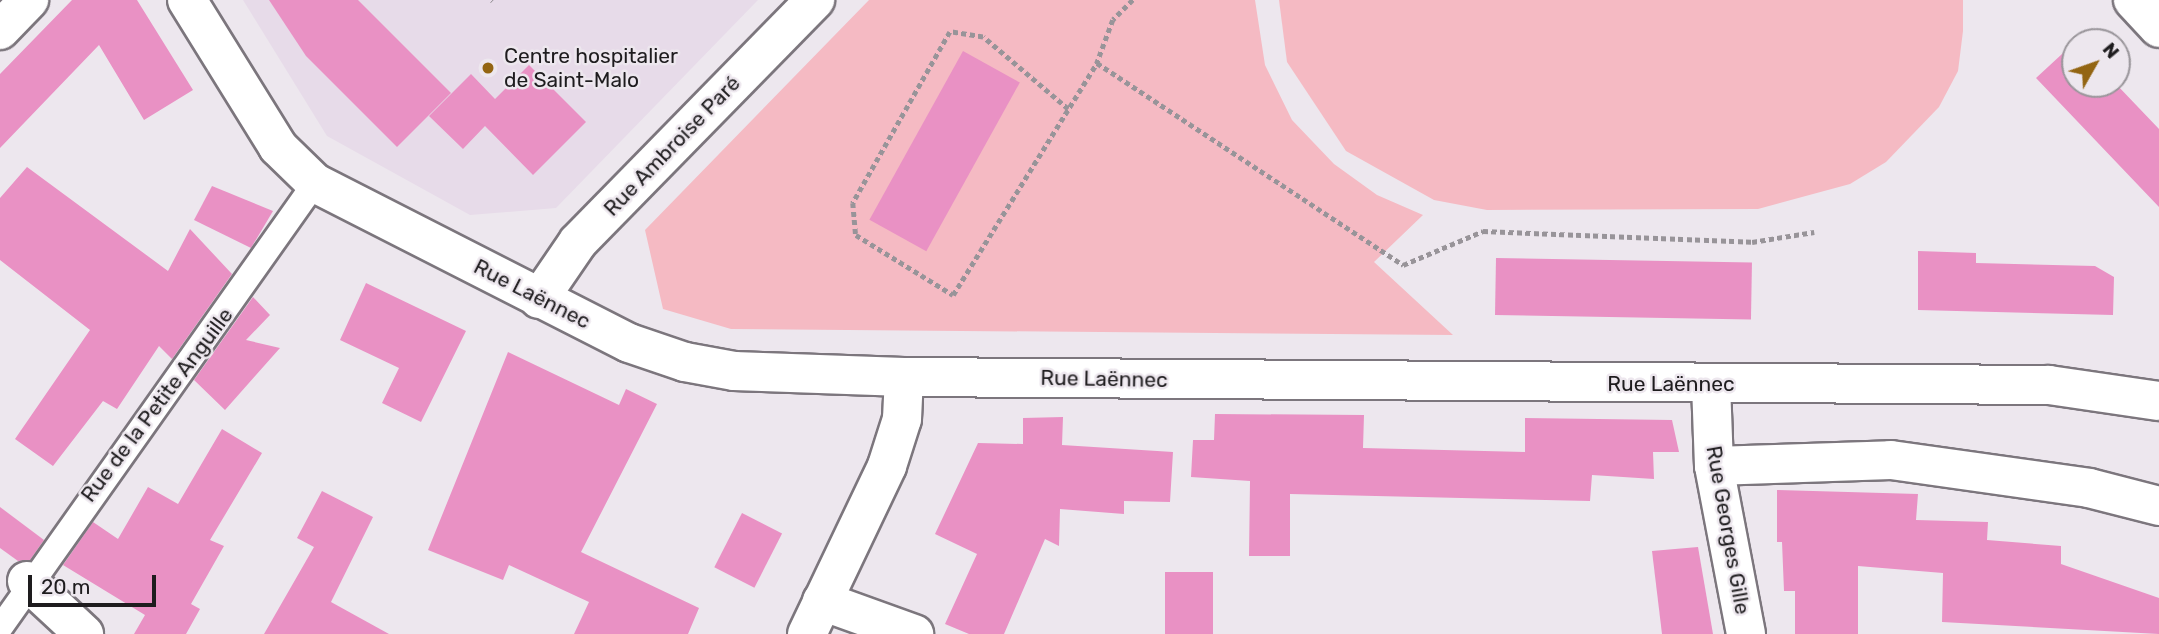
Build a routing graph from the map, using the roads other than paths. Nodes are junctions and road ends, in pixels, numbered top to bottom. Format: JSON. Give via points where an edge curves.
{"nodes":[{"id":1,"x":29,"y":0,"type":"edge"},
{"id":2,"x":187,"y":0,"type":"edge"},
{"id":3,"x":815,"y":0,"type":"edge"},
{"id":4,"x":2133,"y":0,"type":"edge"},
{"id":5,"x":2159,"y":28,"type":"edge"},
{"id":6,"x":0,"y":30,"type":"edge"},
{"id":7,"x":314,"y":183,"type":"junction"},
{"id":8,"x":539,"y":299,"type":"junction"},
{"id":9,"x":904,"y":377,"type":"junction"},
{"id":10,"x":1711,"y":384,"type":"junction"},
{"id":11,"x":2159,"y":401,"type":"edge"},
{"id":12,"x":1714,"y":466,"type":"junction"},
{"id":13,"x":2159,"y":506,"type":"edge"},
{"id":14,"x":27,"y":581,"type":"junction"},
{"id":15,"x":815,"y":617,"type":"edge"},
{"id":16,"x":0,"y":628,"type":"edge"},
{"id":17,"x":84,"y":634,"type":"edge"},
{"id":18,"x":914,"y":634,"type":"edge"},
{"id":19,"x":1746,"y":634,"type":"edge"}],
"edges":[{"from":1,"to":6,"type":"street"},
{"from":2,"to":7,"type":"street","name":"Rue Laënnec","via":[[278,147]]},
{"from":3,"to":8,"type":"street","name":"Rue Ambroise Paré","via":[[578,242]]},
{"from":4,"to":5,"type":"street"},
{"from":7,"to":8,"type":"street","name":"Rue Laënnec"},
{"from":7,"to":14,"type":"lane","name":"Rue de la Petite Anguille","via":[[240,294]]},
{"from":8,"to":9,"type":"street","name":"Rue Laënnec","via":[[629,343],[685,362],[734,370]]},
{"from":9,"to":10,"type":"street","name":"Rue Laënnec"},
{"from":9,"to":15,"type":"street","via":[[902,419],[887,466]]},
{"from":10,"to":11,"type":"street","name":"Rue Laënnec","via":[[2049,385]]},
{"from":10,"to":12,"type":"street","name":"Rue Georges Gille"},
{"from":12,"to":13,"type":"street","via":[[1891,460],[2089,488]]},
{"from":12,"to":19,"type":"street","name":"Rue Georges Gille"},
{"from":14,"to":16,"type":"lane","name":"Rue de la Petite Anguille"},
{"from":14,"to":17,"type":"street"},
{"from":15,"to":18,"type":"street"}]}
